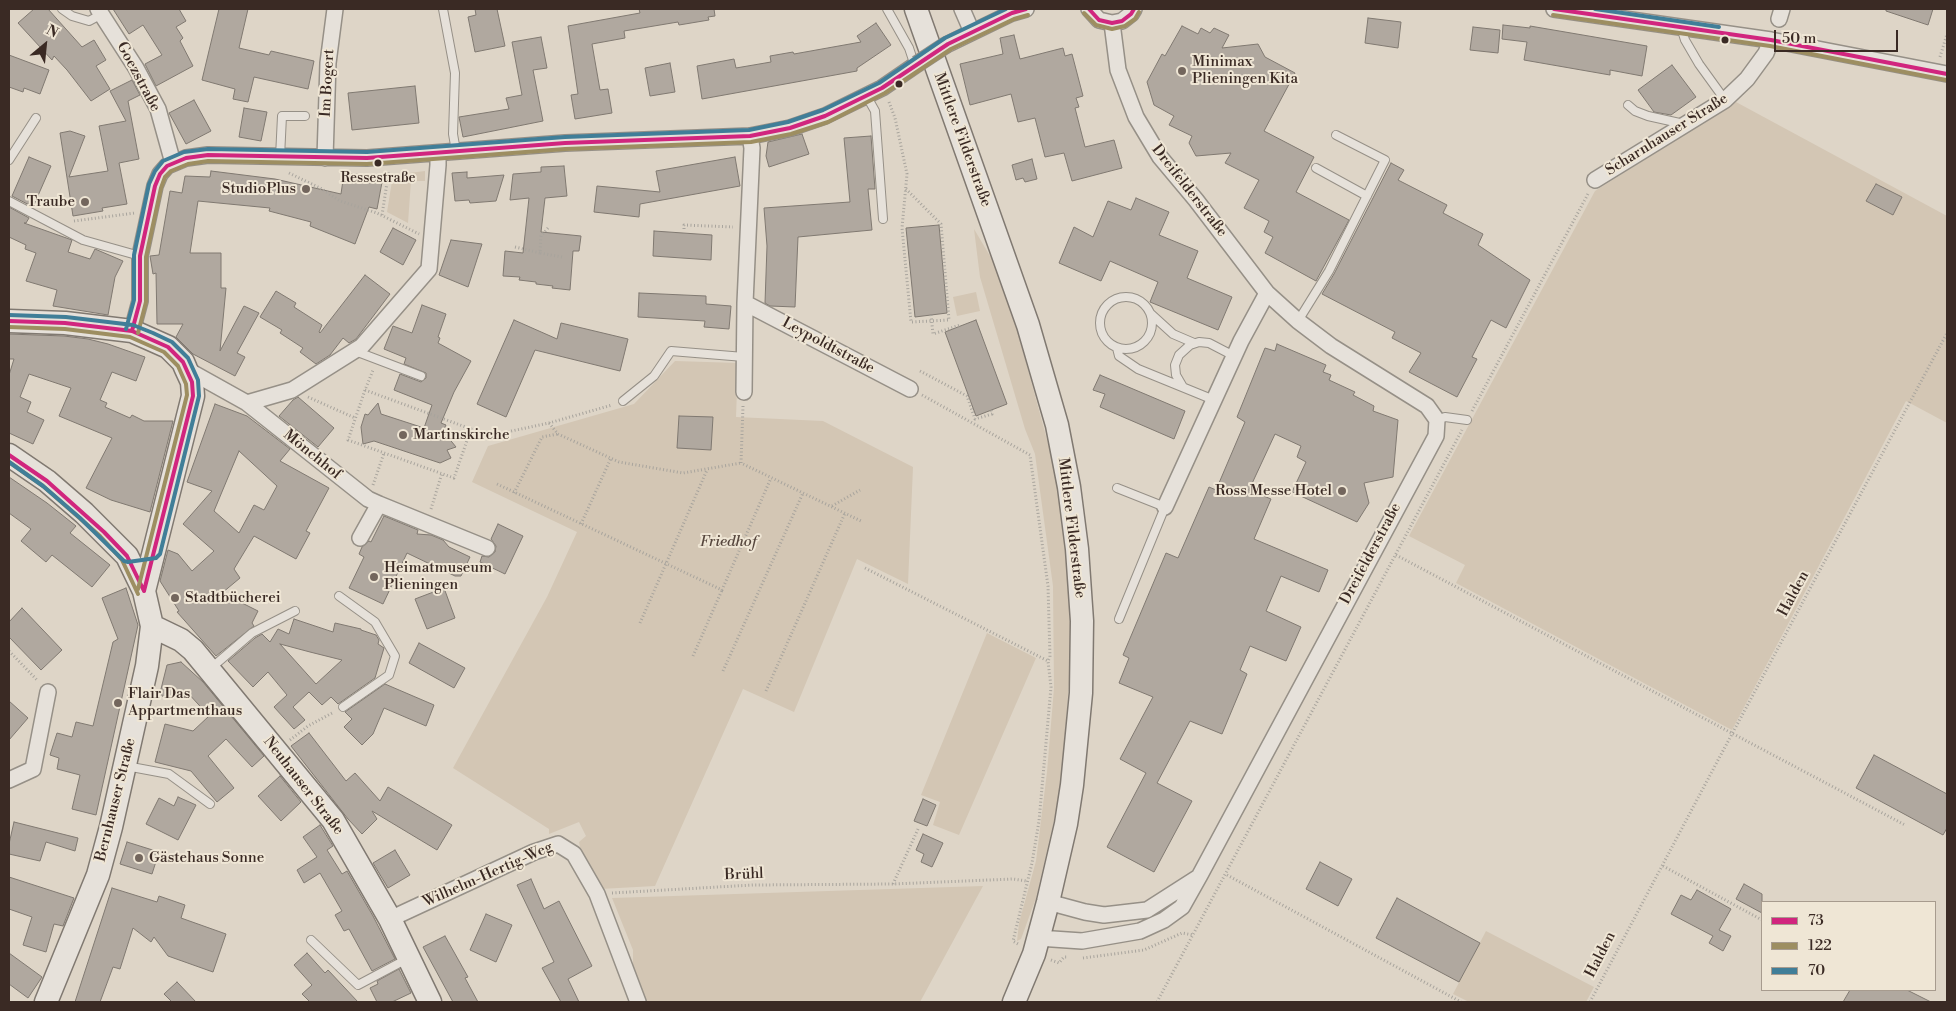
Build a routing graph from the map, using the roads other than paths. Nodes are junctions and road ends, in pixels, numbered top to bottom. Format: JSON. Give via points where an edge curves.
{"nodes":[{"id":1,"x":62,"y":9,"type":"edge"},
{"id":2,"x":335,"y":9,"type":"edge"},
{"id":3,"x":443,"y":9,"type":"edge"},
{"id":4,"x":887,"y":9,"type":"edge"},
{"id":5,"x":916,"y":9,"type":"edge"},
{"id":6,"x":962,"y":9,"type":"edge"},
{"id":7,"x":1026,"y":9,"type":"edge"},
{"id":8,"x":1089,"y":9,"type":"edge"},
{"id":9,"x":1134,"y":9,"type":"edge"},
{"id":10,"x":1554,"y":9,"type":"edge"},
{"id":11,"x":100,"y":11,"type":"edge"},
{"id":12,"x":1112,"y":23,"type":"junction"},
{"id":13,"x":1681,"y":27,"type":"junction"},
{"id":14,"x":972,"y":32,"type":"junction"},
{"id":15,"x":1771,"y":40,"type":"junction"},
{"id":16,"x":916,"y":65,"type":"junction"},
{"id":17,"x":1947,"y":74,"type":"edge"},
{"id":18,"x":866,"y":95,"type":"junction"},
{"id":19,"x":1726,"y":100,"type":"junction"},
{"id":20,"x":1628,"y":105,"type":"dead end"},
{"id":21,"x":305,"y":116,"type":"dead end"},
{"id":22,"x":36,"y":118,"type":"dead end"},
{"id":23,"x":1686,"y":125,"type":"junction"},
{"id":24,"x":1336,"y":135,"type":"dead end"},
{"id":25,"x":750,"y":136,"type":"junction"},
{"id":26,"x":456,"y":151,"type":"junction"},
{"id":27,"x":438,"y":153,"type":"junction"},
{"id":28,"x":280,"y":157,"type":"junction"},
{"id":29,"x":325,"y":158,"type":"junction"},
{"id":30,"x":9,"y":160,"type":"edge"},
{"id":31,"x":173,"y":163,"type":"junction"},
{"id":32,"x":1316,"y":168,"type":"dead end"},
{"id":33,"x":1596,"y":180,"type":"road end"},
{"id":34,"x":1367,"y":196,"type":"junction"},
{"id":35,"x":9,"y":201,"type":"edge"},
{"id":36,"x":883,"y":219,"type":"dead end"},
{"id":37,"x":140,"y":256,"type":"junction"},
{"id":38,"x":1267,"y":293,"type":"junction"},
{"id":39,"x":745,"y":303,"type":"junction"},
{"id":40,"x":1151,"y":314,"type":"junction"},
{"id":41,"x":9,"y":321,"type":"edge"},
{"id":42,"x":1298,"y":321,"type":"junction"},
{"id":43,"x":132,"y":331,"type":"junction"},
{"id":44,"x":1194,"y":343,"type":"junction"},
{"id":45,"x":1118,"y":348,"type":"junction"},
{"id":46,"x":355,"y":351,"type":"junction"},
{"id":47,"x":1234,"y":356,"type":"junction"},
{"id":48,"x":744,"y":357,"type":"junction"},
{"id":49,"x":186,"y":369,"type":"junction"},
{"id":50,"x":421,"y":376,"type":"dead end"},
{"id":51,"x":221,"y":388,"type":"junction"},
{"id":52,"x":1184,"y":388,"type":"junction"},
{"id":53,"x":910,"y":389,"type":"road end"},
{"id":54,"x":744,"y":392,"type":"road end"},
{"id":55,"x":193,"y":396,"type":"junction"},
{"id":56,"x":1214,"y":400,"type":"junction"},
{"id":57,"x":622,"y":402,"type":"road end"},
{"id":58,"x":247,"y":403,"type":"junction"},
{"id":59,"x":1437,"y":420,"type":"junction"},
{"id":60,"x":1467,"y":420,"type":"road end"},
{"id":61,"x":9,"y":456,"type":"edge"},
{"id":62,"x":1117,"y":488,"type":"dead end"},
{"id":63,"x":373,"y":502,"type":"junction"},
{"id":64,"x":1165,"y":507,"type":"junction"},
{"id":65,"x":360,"y":538,"type":"dead end"},
{"id":66,"x":487,"y":548,"type":"dead end"},
{"id":67,"x":154,"y":552,"type":"junction"},
{"id":68,"x":127,"y":556,"type":"junction"},
{"id":69,"x":144,"y":591,"type":"junction"},
{"id":70,"x":339,"y":596,"type":"dead end"},
{"id":71,"x":295,"y":611,"type":"dead end"},
{"id":72,"x":1119,"y":619,"type":"dead end"},
{"id":73,"x":152,"y":626,"type":"junction"},
{"id":74,"x":210,"y":669,"type":"junction"},
{"id":75,"x":48,"y":692,"type":"road end"},
{"id":76,"x":343,"y":707,"type":"road end"},
{"id":77,"x":126,"y":766,"type":"junction"},
{"id":78,"x":9,"y":780,"type":"edge"},
{"id":79,"x":210,"y":804,"type":"dead end"},
{"id":80,"x":1200,"y":875,"type":"junction"},
{"id":81,"x":1048,"y":902,"type":"junction"},
{"id":82,"x":390,"y":919,"type":"junction"},
{"id":83,"x":1038,"y":938,"type":"junction"},
{"id":84,"x":310,"y":940,"type":"dead end"},
{"id":85,"x":409,"y":958,"type":"junction"},
{"id":86,"x":46,"y":1002,"type":"edge"},
{"id":87,"x":430,"y":1002,"type":"edge"},
{"id":88,"x":638,"y":1002,"type":"edge"},
{"id":89,"x":1014,"y":1002,"type":"edge"}],
"edges":[{"from":1,"to":11,"type":"lane","via":[[89,21]]},
{"from":2,"to":29,"type":"street","name":"Im Bogert","via":[[328,63]]},
{"from":3,"to":26,"type":"lane","via":[[455,73],[453,134]]},
{"from":4,"to":16,"type":"lane"},
{"from":5,"to":81,"type":"main road","name":"Mittlere Filderstraße","via":[[1028,324],[1057,425],[1069,487],[1082,621],[1081,693],[1066,824]]},
{"from":6,"to":14,"type":"street"},
{"from":7,"to":14,"type":"street"},
{"from":8,"to":12,"type":"street","via":[[1099,20]]},
{"from":9,"to":12,"type":"street","via":[[1122,21]]},
{"from":10,"to":13,"type":"street"},
{"from":11,"to":31,"type":"street","name":"Goezstraße","via":[[158,109]]},
{"from":12,"to":38,"type":"street","name":"Dreifelderstraße","via":[[1118,70],[1136,117],[1160,157]]},
{"from":13,"to":15,"type":"street"},
{"from":13,"to":19,"type":"lane","via":[[1699,64]]},
{"from":14,"to":16,"type":"street","bridge":true},
{"from":15,"to":17,"type":"street"},
{"from":15,"to":19,"type":"street","name":"Scharnhauser Straße","via":[[1766,53],[1747,79]]},
{"from":16,"to":18,"type":"street"},
{"from":18,"to":25,"type":"street","via":[[825,116],[790,128]]},
{"from":18,"to":36,"type":"lane","via":[[875,111]]},
{"from":19,"to":23,"type":"street","name":"Scharnhauser Straße"},
{"from":20,"to":23,"type":"lane","via":[[1648,116]]},
{"from":21,"to":28,"type":"lane","via":[[282,116]]},
{"from":22,"to":30,"type":"lane"},
{"from":23,"to":33,"type":"street","name":"Scharnhauser Straße"},
{"from":24,"to":34,"type":"lane","via":[[1385,160]]},
{"from":25,"to":26,"type":"street","via":[[564,142]]},
{"from":25,"to":39,"type":"street"},
{"from":26,"to":27,"type":"street"},
{"from":27,"to":29,"type":"street"},
{"from":27,"to":46,"type":"street","via":[[429,269]]},
{"from":28,"to":29,"type":"street"},
{"from":28,"to":31,"type":"street","via":[[208,155]]},
{"from":31,"to":37,"type":"street","via":[[160,174],[155,186]]},
{"from":32,"to":34,"type":"lane"},
{"from":34,"to":42,"type":"lane","via":[[1329,271]]},
{"from":35,"to":37,"type":"lane","via":[[83,240]]},
{"from":37,"to":43,"type":"street","via":[[140,301]]},
{"from":38,"to":42,"type":"street","name":"Dreifelderstraße"},
{"from":38,"to":47,"type":"street"},
{"from":39,"to":48,"type":"street"},
{"from":39,"to":53,"type":"street","name":"Leypoldtstraße"},
{"from":40,"to":44,"type":"lane","via":[[1173,334]]},
{"from":40,"to":45,"type":"lane","via":[[1152,329],[1145,342],[1131,349]]},
{"from":40,"to":45,"type":"lane","via":[[1143,302],[1134,298],[1118,298],[1106,306],[1100,330],[1108,342]]},
{"from":41,"to":43,"type":"main road","via":[[65,323]]},
{"from":42,"to":59,"type":"street","name":"Dreifelderstraße","via":[[1331,346],[1427,406]]},
{"from":43,"to":49,"type":"main road","via":[[168,348]]},
{"from":44,"to":47,"type":"lane","via":[[1209,343]]},
{"from":44,"to":52,"type":"lane","via":[[1182,351],[1175,365],[1176,375]]},
{"from":45,"to":52,"type":"lane","via":[[1119,356],[1138,369]]},
{"from":46,"to":50,"type":"lane"},
{"from":46,"to":58,"type":"street","via":[[292,390]]},
{"from":47,"to":56,"type":"street"},
{"from":48,"to":54,"type":"street"},
{"from":48,"to":57,"type":"lane","via":[[671,351],[654,376]]},
{"from":49,"to":51,"type":"street"},
{"from":49,"to":55,"type":"main road","via":[[192,382]]},
{"from":51,"to":55,"type":"street"},
{"from":51,"to":58,"type":"street"},
{"from":52,"to":56,"type":"lane"},
{"from":55,"to":67,"type":"main road"},
{"from":56,"to":64,"type":"street"},
{"from":58,"to":63,"type":"street","name":"Mönchhof"},
{"from":59,"to":60,"type":"lane","via":[[1445,417]]},
{"from":59,"to":80,"type":"street","name":"Dreifelderstraße","via":[[1436,436]]},
{"from":61,"to":68,"type":"main road","via":[[47,481]]},
{"from":62,"to":64,"type":"lane"},
{"from":63,"to":65,"type":"street"},
{"from":63,"to":66,"type":"street","name":"Mönchhof"},
{"from":64,"to":72,"type":"lane"},
{"from":67,"to":68,"type":"main road"},
{"from":67,"to":69,"type":"main road"},
{"from":68,"to":69,"type":"main road"},
{"from":69,"to":73,"type":"main road","name":"Bernhauser Straße"},
{"from":70,"to":76,"type":"lane","via":[[375,622],[395,656],[389,675]]},
{"from":71,"to":74,"type":"lane","via":[[252,633]]},
{"from":73,"to":74,"type":"main road","name":"Neuhauser Straße","via":[[181,640]]},
{"from":73,"to":77,"type":"main road","name":"Bernhauser Straße","via":[[148,666]]},
{"from":74,"to":82,"type":"main road","name":"Neuhauser Straße","via":[[333,820]]},
{"from":75,"to":78,"type":"street","via":[[33,769]]},
{"from":77,"to":79,"type":"lane","via":[[169,774]]},
{"from":77,"to":86,"type":"main road","name":"Bernhauser Straße","via":[[98,875]]},
{"from":80,"to":81,"type":"street","name":"Dreifelderstraße","via":[[1147,910],[1104,914]]},
{"from":80,"to":83,"type":"street","name":"Dreifelderstraße","via":[[1182,906],[1140,932],[1082,941]]},
{"from":81,"to":83,"type":"main road","name":"Mittlere Filderstraße"},
{"from":82,"to":85,"type":"main road","name":"Neuhauser Straße"},
{"from":82,"to":88,"type":"street","name":"Wilhelm-Hertig-Weg","via":[[558,844],[574,854],[597,894]]},
{"from":83,"to":89,"type":"main road","name":"Mittlere Filderstraße"},
{"from":84,"to":85,"type":"lane","via":[[358,985]]},
{"from":85,"to":87,"type":"main road","name":"Neuhauser Straße"}]}
